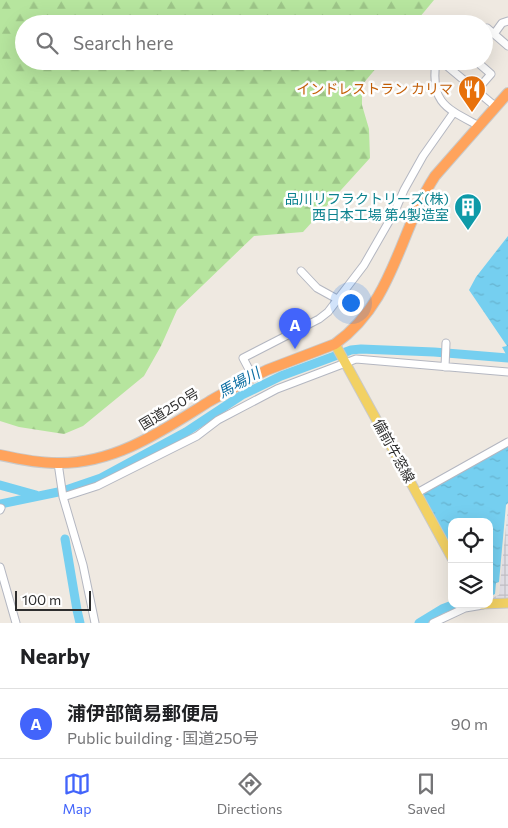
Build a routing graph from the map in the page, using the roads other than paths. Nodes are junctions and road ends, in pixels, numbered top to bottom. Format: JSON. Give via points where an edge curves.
{"nodes":[{"id":1,"x":508,"y":21,"type":"edge"},
{"id":2,"x":494,"y":34,"type":"joint"},
{"id":3,"x":508,"y":46,"type":"edge"},
{"id":4,"x":436,"y":70,"type":"edge"},
{"id":5,"x":453,"y":70,"type":"edge"},
{"id":6,"x":486,"y":70,"type":"edge"},
{"id":7,"x":477,"y":90,"type":"junction"},
{"id":8,"x":508,"y":93,"type":"edge"},
{"id":9,"x":496,"y":107,"type":"junction"},
{"id":10,"x":454,"y":112,"type":"junction"},
{"id":11,"x":479,"y":126,"type":"junction"},
{"id":12,"x":395,"y":211,"type":"junction"},
{"id":13,"x":413,"y":220,"type":"junction"},
{"id":14,"x":301,"y":271,"type":"dead end"},
{"id":15,"x":337,"y":299,"type":"junction"},
{"id":16,"x":446,"y":343,"type":"dead end"},
{"id":17,"x":336,"y":346,"type":"junction"},
{"id":18,"x":345,"y":362,"type":"junction"},
{"id":19,"x":445,"y":366,"type":"junction"},
{"id":20,"x":508,"y":372,"type":"edge"},
{"id":21,"x":253,"y":376,"type":"junction"},
{"id":22,"x":508,"y":442,"type":"edge"},
{"id":23,"x":0,"y":455,"type":"edge"},
{"id":24,"x":58,"y":463,"type":"junction"},
{"id":25,"x":417,"y":493,"type":"junction"},
{"id":26,"x":63,"y":496,"type":"junction"},
{"id":27,"x":448,"y":551,"type":"edge"},
{"id":28,"x":0,"y":567,"type":"edge"},
{"id":29,"x":508,"y":602,"type":"edge"},
{"id":30,"x":493,"y":604,"type":"edge"},
{"id":31,"x":465,"y":608,"type":"edge"},
{"id":32,"x":16,"y":623,"type":"edge"},
{"id":33,"x":95,"y":623,"type":"edge"},
{"id":34,"x":433,"y":623,"type":"edge"}],
"edges":[{"from":1,"to":2,"type":"street","via":[[502,23]]},
{"from":2,"to":3,"type":"street"},
{"from":4,"to":10,"type":"street","via":[[436,93]]},
{"from":5,"to":7,"type":"street"},
{"from":6,"to":7,"type":"street","via":[[491,74]]},
{"from":7,"to":9,"type":"street"},
{"from":8,"to":9,"type":"highway","name":"国道250号"},
{"from":9,"to":11,"type":"highway","name":"国道250号"},
{"from":10,"to":11,"type":"street"},
{"from":10,"to":12,"type":"street","via":[[423,156]]},
{"from":11,"to":13,"type":"highway","name":"国道250号","via":[[435,176]]},
{"from":12,"to":13,"type":"street"},
{"from":12,"to":15,"type":"street","via":[[364,265]]},
{"from":13,"to":17,"type":"highway","name":"国道250号","via":[[388,280],[360,322]]},
{"from":14,"to":15,"type":"street","via":[[317,288]]},
{"from":15,"to":21,"type":"street","via":[[319,319],[243,358]]},
{"from":16,"to":19,"type":"street"},
{"from":17,"to":18,"type":"main road","name":"備前牛窓線"},
{"from":17,"to":21,"type":"highway","name":"国道250号"},
{"from":18,"to":19,"type":"street","via":[[356,359]]},
{"from":18,"to":25,"type":"main road","name":"備前牛窓線"},
{"from":18,"to":26,"type":"street","via":[[277,389],[218,420],[197,436],[97,486]]},
{"from":19,"to":20,"type":"street"},
{"from":21,"to":24,"type":"highway","name":"国道250号","via":[[131,447],[93,460]]},
{"from":22,"to":25,"type":"street"},
{"from":23,"to":24,"type":"highway","name":"国道250号"},
{"from":24,"to":26,"type":"street"},
{"from":25,"to":27,"type":"main road","name":"備前牛窓線"},
{"from":26,"to":33,"type":"street","via":[[83,565]]},
{"from":28,"to":32,"type":"street"},
{"from":29,"to":30,"type":"main road"},
{"from":31,"to":34,"type":"street"}]}
